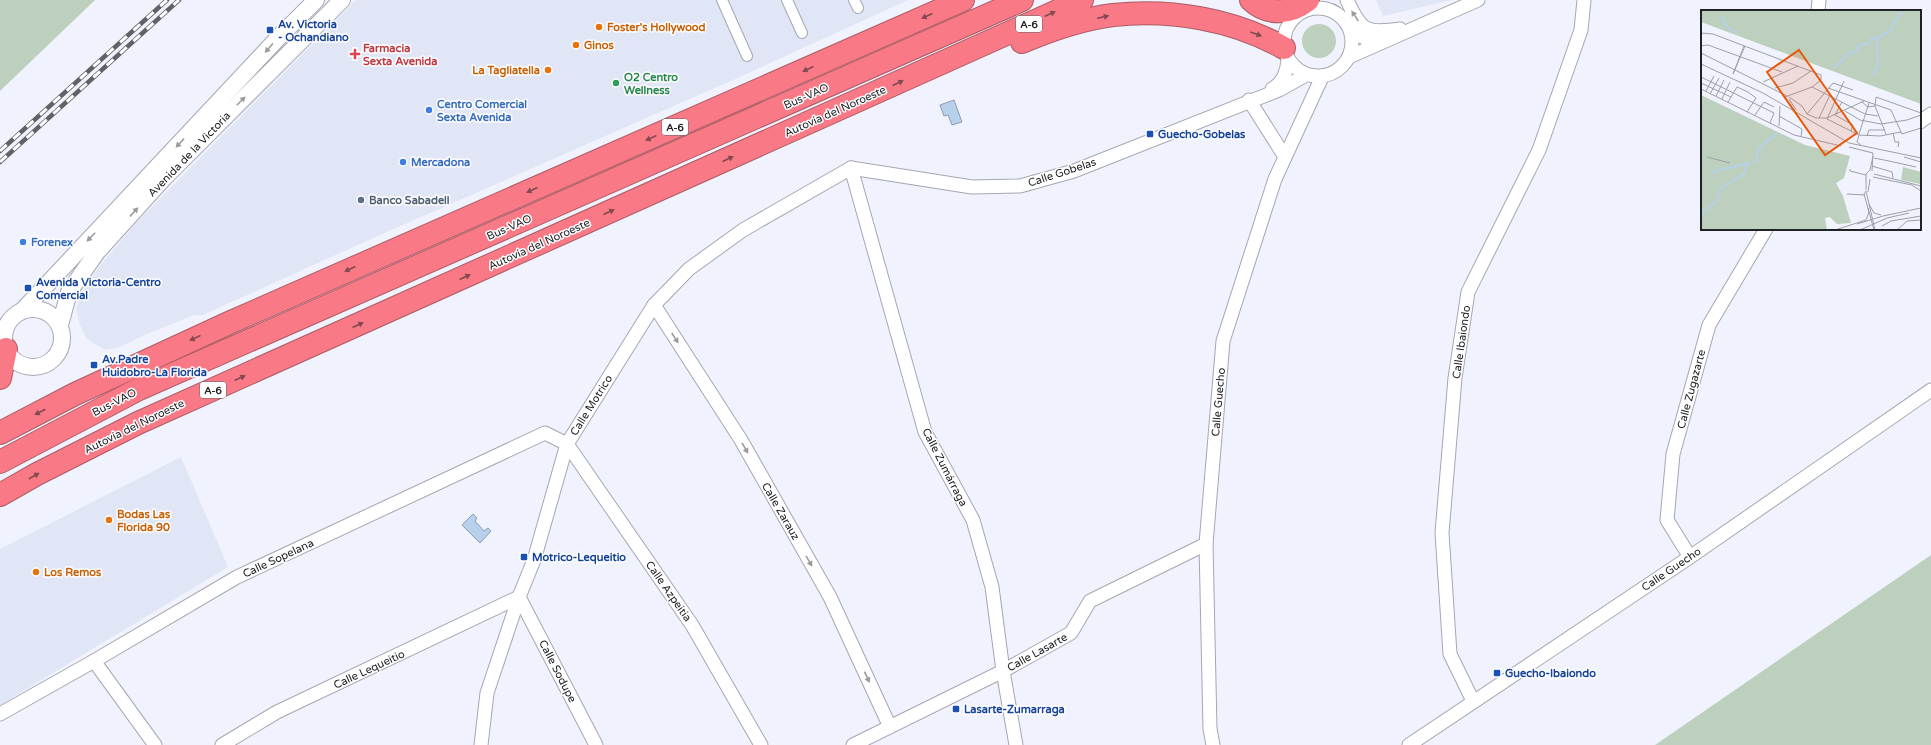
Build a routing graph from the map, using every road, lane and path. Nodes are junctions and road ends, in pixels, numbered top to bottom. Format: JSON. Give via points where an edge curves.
{"nodes":[{"id":1,"x":316,"y":0,"type":"edge"},
{"id":2,"x":342,"y":0,"type":"edge"},
{"id":3,"x":722,"y":0,"type":"edge"},
{"id":4,"x":787,"y":0,"type":"edge"},
{"id":5,"x":963,"y":0,"type":"edge"},
{"id":6,"x":1022,"y":0,"type":"edge"},
{"id":7,"x":1082,"y":0,"type":"edge"},
{"id":8,"x":1240,"y":0,"type":"edge"},
{"id":9,"x":1250,"y":0,"type":"edge"},
{"id":10,"x":1338,"y":0,"type":"edge"},
{"id":11,"x":1347,"y":0,"type":"edge"},
{"id":12,"x":1478,"y":0,"type":"edge"},
{"id":13,"x":1584,"y":0,"type":"edge"},
{"id":14,"x":1819,"y":0,"type":"edge"},
{"id":15,"x":1315,"y":3,"type":"edge"},
{"id":16,"x":1818,"y":10,"type":"edge"},
{"id":17,"x":1342,"y":18,"type":"junction"},
{"id":18,"x":1290,"y":22,"type":"junction"},
{"id":19,"x":1416,"y":27,"type":"junction"},
{"id":20,"x":1351,"y":32,"type":"junction"},
{"id":21,"x":802,"y":33,"type":"dead end"},
{"id":22,"x":1392,"y":37,"type":"junction"},
{"id":23,"x":976,"y":48,"type":"junction"},
{"id":24,"x":1286,"y":54,"type":"junction"},
{"id":25,"x":747,"y":56,"type":"dead end"},
{"id":26,"x":1349,"y":58,"type":"junction"},
{"id":27,"x":1306,"y":75,"type":"junction"},
{"id":28,"x":1322,"y":76,"type":"junction"},
{"id":29,"x":1262,"y":95,"type":"junction"},
{"id":30,"x":1249,"y":100,"type":"junction"},
{"id":31,"x":1931,"y":114,"type":"edge"},
{"id":32,"x":1921,"y":121,"type":"edge"},
{"id":33,"x":1285,"y":157,"type":"junction"},
{"id":34,"x":851,"y":168,"type":"junction"},
{"id":35,"x":1765,"y":230,"type":"edge"},
{"id":36,"x":654,"y":305,"type":"junction"},
{"id":37,"x":23,"y":310,"type":"junction"},
{"id":38,"x":60,"y":325,"type":"junction"},
{"id":39,"x":6,"y":345,"type":"edge"},
{"id":40,"x":0,"y":378,"type":"edge"},
{"id":41,"x":1931,"y":390,"type":"edge"},
{"id":42,"x":0,"y":433,"type":"edge"},
{"id":43,"x":567,"y":444,"type":"junction"},
{"id":44,"x":0,"y":462,"type":"edge"},
{"id":45,"x":0,"y":495,"type":"edge"},
{"id":46,"x":1206,"y":544,"type":"junction"},
{"id":47,"x":1690,"y":557,"type":"junction"},
{"id":48,"x":519,"y":597,"type":"junction"},
{"id":49,"x":94,"y":661,"type":"junction"},
{"id":50,"x":1003,"y":671,"type":"junction"},
{"id":51,"x":1473,"y":701,"type":"junction"},
{"id":52,"x":0,"y":714,"type":"edge"},
{"id":53,"x":890,"y":727,"type":"junction"},
{"id":54,"x":155,"y":745,"type":"edge"},
{"id":55,"x":222,"y":745,"type":"edge"},
{"id":56,"x":481,"y":745,"type":"edge"},
{"id":57,"x":596,"y":745,"type":"edge"},
{"id":58,"x":761,"y":745,"type":"edge"},
{"id":59,"x":853,"y":745,"type":"edge"},
{"id":60,"x":1016,"y":745,"type":"edge"},
{"id":61,"x":1213,"y":745,"type":"edge"},
{"id":62,"x":1409,"y":745,"type":"edge"}],
"edges":[{"from":1,"to":37,"type":"street","name":"Avenida de la Victoria","one_way":true},
{"from":38,"to":2,"type":"street","name":"Avenida de la Victoria","one_way":true,"via":[[69,292],[97,252],[164,178]]},
{"from":3,"to":25,"type":"street"},
{"from":4,"to":21,"type":"street"},
{"from":5,"to":42,"type":"highway","number":"A-6","one_way":true,"via":[[231,322],[75,394]]},
{"from":6,"to":44,"type":"highway","name":"Bus-VAO","via":[[139,389]]},
{"from":23,"to":7,"type":"highway","name":"Autovía del Noroeste","number":"A-6","one_way":true},
{"from":8,"to":18,"type":"highway","via":[[1244,8],[1257,18],[1270,23]]},
{"from":9,"to":15,"type":"highway","via":[[1263,9],[1281,12]]},
{"from":10,"to":17,"type":"street"},
{"from":19,"to":11,"type":"street","one_way":true,"via":[[1378,32],[1364,27],[1354,16]]},
{"from":12,"to":19,"type":"street"},
{"from":13,"to":51,"type":"street","name":"Calle Ibaiondo","via":[[1581,30],[1539,150],[1468,292],[1456,378],[1442,533],[1450,654]]},
{"from":14,"to":16,"type":"street"},
{"from":15,"to":17,"type":"street"},
{"from":15,"to":18,"type":"street"},
{"from":17,"to":20,"type":"street"},
{"from":18,"to":24,"type":"street","via":[[1283,39]]},
{"from":19,"to":22,"type":"street"},
{"from":20,"to":22,"type":"street","via":[[1367,39]]},
{"from":20,"to":26,"type":"street"},
{"from":22,"to":26,"type":"street"},
{"from":23,"to":24,"type":"highway","one_way":true,"via":[[1004,50],[1065,26],[1112,15],[1168,13],[1226,24],[1268,39]]},
{"from":45,"to":23,"type":"highway","name":"Autovía del Noroeste","number":"A-6","one_way":true,"via":[[138,423]]},
{"from":24,"to":27,"type":"street","via":[[1296,69]]},
{"from":24,"to":29,"type":"street","name":"Calle Gobelas","via":[[1287,70],[1283,79],[1276,87]]},
{"from":26,"to":28,"type":"street","via":[[1333,73]]},
{"from":27,"to":28,"type":"street"},
{"from":27,"to":29,"type":"street","name":"Calle Gobelas","via":[[1279,90]]},
{"from":28,"to":33,"type":"street","name":"Calle Guecho"},
{"from":29,"to":30,"type":"street","name":"Calle Gobelas"},
{"from":30,"to":33,"type":"street"},
{"from":30,"to":34,"type":"street","name":"Calle Gobelas","via":[[1074,170],[1020,186],[972,187]]},
{"from":31,"to":32,"type":"street"},
{"from":33,"to":46,"type":"street","name":"Calle Guecho","via":[[1275,179],[1223,341]]},
{"from":34,"to":36,"type":"street","name":"Calle Motrico","via":[[743,230],[689,269]]},
{"from":34,"to":50,"type":"street","name":"Calle Zumárraga","via":[[925,432],[973,520],[992,587]]},
{"from":35,"to":47,"type":"street","name":"Calle Zugazarte","via":[[1709,326],[1673,454],[1668,520]]},
{"from":36,"to":43,"type":"street","name":"Calle Motrico"},
{"from":36,"to":53,"type":"street","name":"Calle Zarauz","one_way":true,"via":[[741,440],[830,597]]},
{"from":37,"to":38,"type":"street","via":[[40,309],[48,312]]},
{"from":37,"to":39,"type":"street"},
{"from":38,"to":39,"type":"street","via":[[62,343],[59,352],[50,362],[37,367],[19,363]]},
{"from":39,"to":40,"type":"highway"},
{"from":41,"to":47,"type":"street","name":"Calle Guecho"},
{"from":43,"to":48,"type":"street","name":"Calle Motrico","via":[[534,560]]},
{"from":43,"to":49,"type":"street","name":"Calle Sopelana","via":[[545,433],[237,577]]},
{"from":43,"to":58,"type":"street","name":"Calle Azpeitia","via":[[692,625]]},
{"from":46,"to":50,"type":"street","name":"Calle Lasarte","via":[[1090,601],[1071,633]]},
{"from":46,"to":61,"type":"street","name":"Calle Guecho","via":[[1210,729]]},
{"from":47,"to":51,"type":"street","name":"Calle Guecho"},
{"from":48,"to":55,"type":"street","name":"Calle Lequeitio","via":[[277,712]]},
{"from":48,"to":56,"type":"street","name":"Calle Motrico","via":[[487,693]]},
{"from":48,"to":57,"type":"street","name":"Calle Sodupe"},
{"from":49,"to":52,"type":"street","name":"Calle Sopelana"},
{"from":49,"to":54,"type":"street"},
{"from":50,"to":53,"type":"street","name":"Calle Lasarte"},
{"from":50,"to":60,"type":"street","name":"Calle Zumárraga"},
{"from":51,"to":62,"type":"street","name":"Calle Guecho"},
{"from":53,"to":59,"type":"street","name":"Calle Lasarte"}]}
